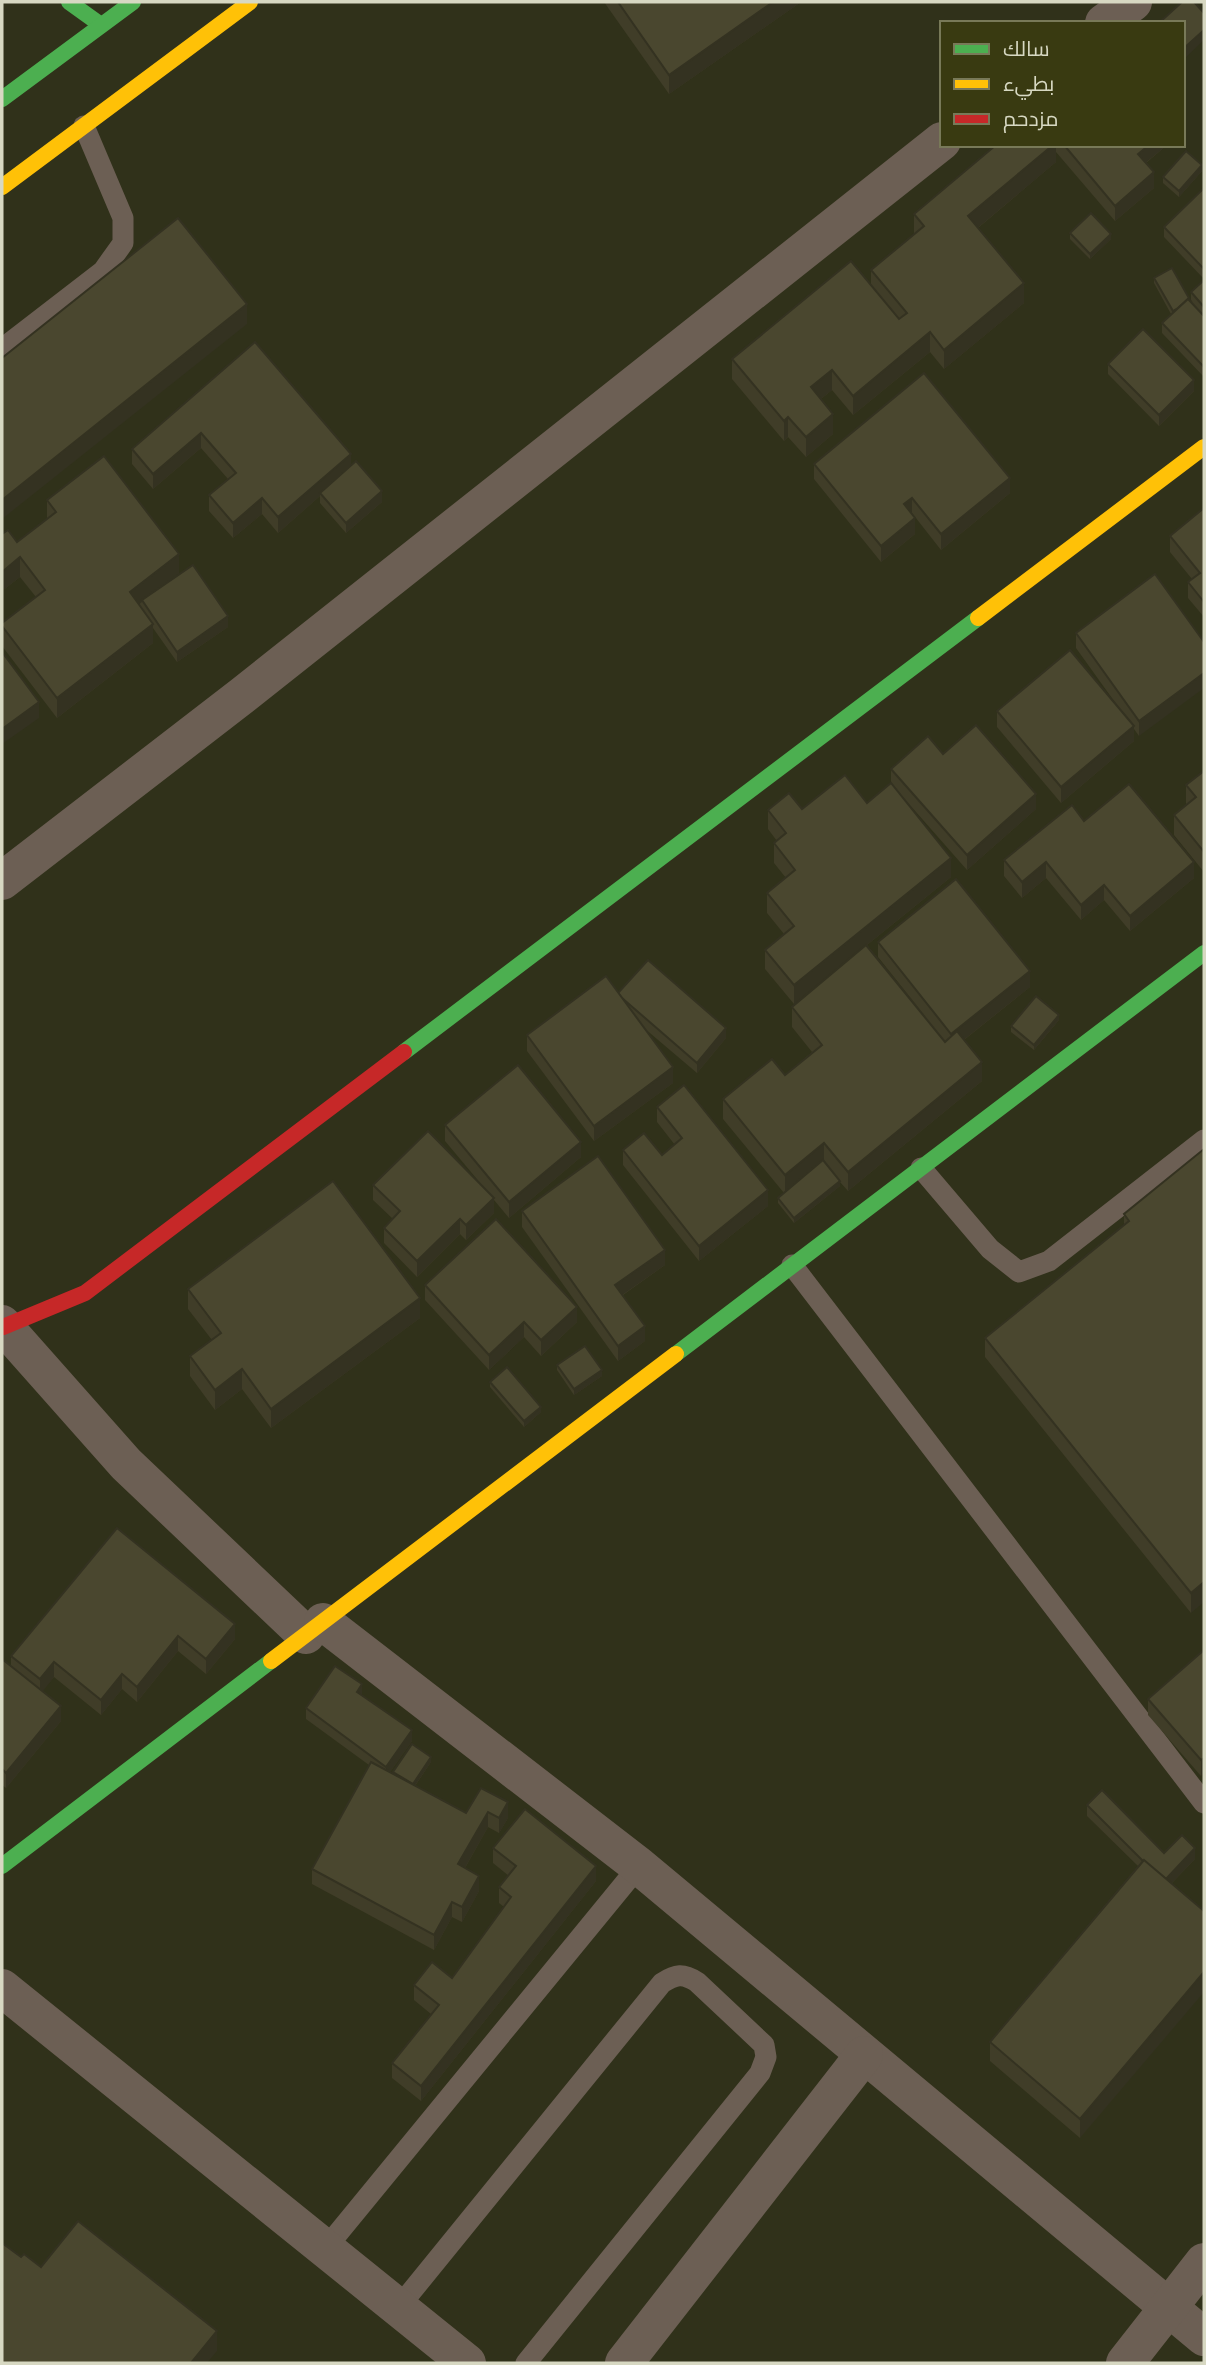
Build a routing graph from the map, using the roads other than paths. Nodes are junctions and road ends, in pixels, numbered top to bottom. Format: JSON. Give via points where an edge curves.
{"nodes":[{"id":1,"x":69,"y":2,"type":"edge"},
{"id":2,"x":133,"y":2,"type":"edge"},
{"id":3,"x":250,"y":2,"type":"edge"},
{"id":4,"x":1133,"y":2,"type":"edge"},
{"id":5,"x":1107,"y":21,"type":"edge"},
{"id":6,"x":101,"y":25,"type":"junction"},
{"id":7,"x":2,"y":99,"type":"edge"},
{"id":8,"x":84,"y":126,"type":"junction"},
{"id":9,"x":940,"y":143,"type":"edge"},
{"id":10,"x":2,"y":187,"type":"edge"},
{"id":11,"x":2,"y":349,"type":"edge"},
{"id":12,"x":1204,"y":447,"type":"edge"},
{"id":13,"x":2,"y":881,"type":"edge"},
{"id":14,"x":1204,"y":953,"type":"edge"},
{"id":15,"x":1204,"y":1140,"type":"edge"},
{"id":16,"x":921,"y":1168,"type":"junction"},
{"id":17,"x":792,"y":1265,"type":"junction"},
{"id":18,"x":3,"y":1325,"type":"edge"},
{"id":19,"x":314,"y":1629,"type":"junction"},
{"id":20,"x":1204,"y":1803,"type":"edge"},
{"id":21,"x":2,"y":1866,"type":"edge"},
{"id":22,"x":639,"y":1867,"type":"junction"},
{"id":23,"x":2,"y":1988,"type":"edge"},
{"id":24,"x":864,"y":2054,"type":"junction"},
{"id":25,"x":325,"y":2249,"type":"junction"},
{"id":26,"x":1204,"y":2262,"type":"edge"},
{"id":27,"x":398,"y":2308,"type":"junction"},
{"id":28,"x":1167,"y":2309,"type":"junction"},
{"id":29,"x":1204,"y":2337,"type":"edge"},
{"id":30,"x":467,"y":2363,"type":"edge"},
{"id":31,"x":526,"y":2363,"type":"edge"},
{"id":32,"x":624,"y":2363,"type":"edge"},
{"id":33,"x":1125,"y":2363,"type":"edge"}],
"edges":[{"from":1,"to":6,"type":"street"},
{"from":2,"to":6,"type":"street"},
{"from":3,"to":8,"type":"street"},
{"from":4,"to":5,"type":"street"},
{"from":6,"to":7,"type":"street"},
{"from":8,"to":10,"type":"street"},
{"from":8,"to":11,"type":"lane","via":[[123,218],[123,243],[103,271]]},
{"from":9,"to":13,"type":"street"},
{"from":12,"to":18,"type":"street","via":[[85,1293]]},
{"from":14,"to":16,"type":"street"},
{"from":15,"to":16,"type":"lane","via":[[1049,1261],[1019,1272],[990,1250]]},
{"from":16,"to":17,"type":"street"},
{"from":17,"to":19,"type":"street"},
{"from":17,"to":20,"type":"lane"},
{"from":18,"to":19,"type":"street","via":[[126,1464]]},
{"from":19,"to":21,"type":"street"},
{"from":19,"to":22,"type":"street"},
{"from":22,"to":24,"type":"street"},
{"from":22,"to":25,"type":"lane"},
{"from":23,"to":25,"type":"street"},
{"from":24,"to":28,"type":"street"},
{"from":24,"to":32,"type":"street"},
{"from":25,"to":27,"type":"street"},
{"from":26,"to":28,"type":"street"},
{"from":27,"to":30,"type":"street"},
{"from":27,"to":31,"type":"lane","via":[[662,1983],[685,1975],[764,2045],[766,2057],[760,2073]]},
{"from":28,"to":29,"type":"street"},
{"from":28,"to":33,"type":"street"}]}
